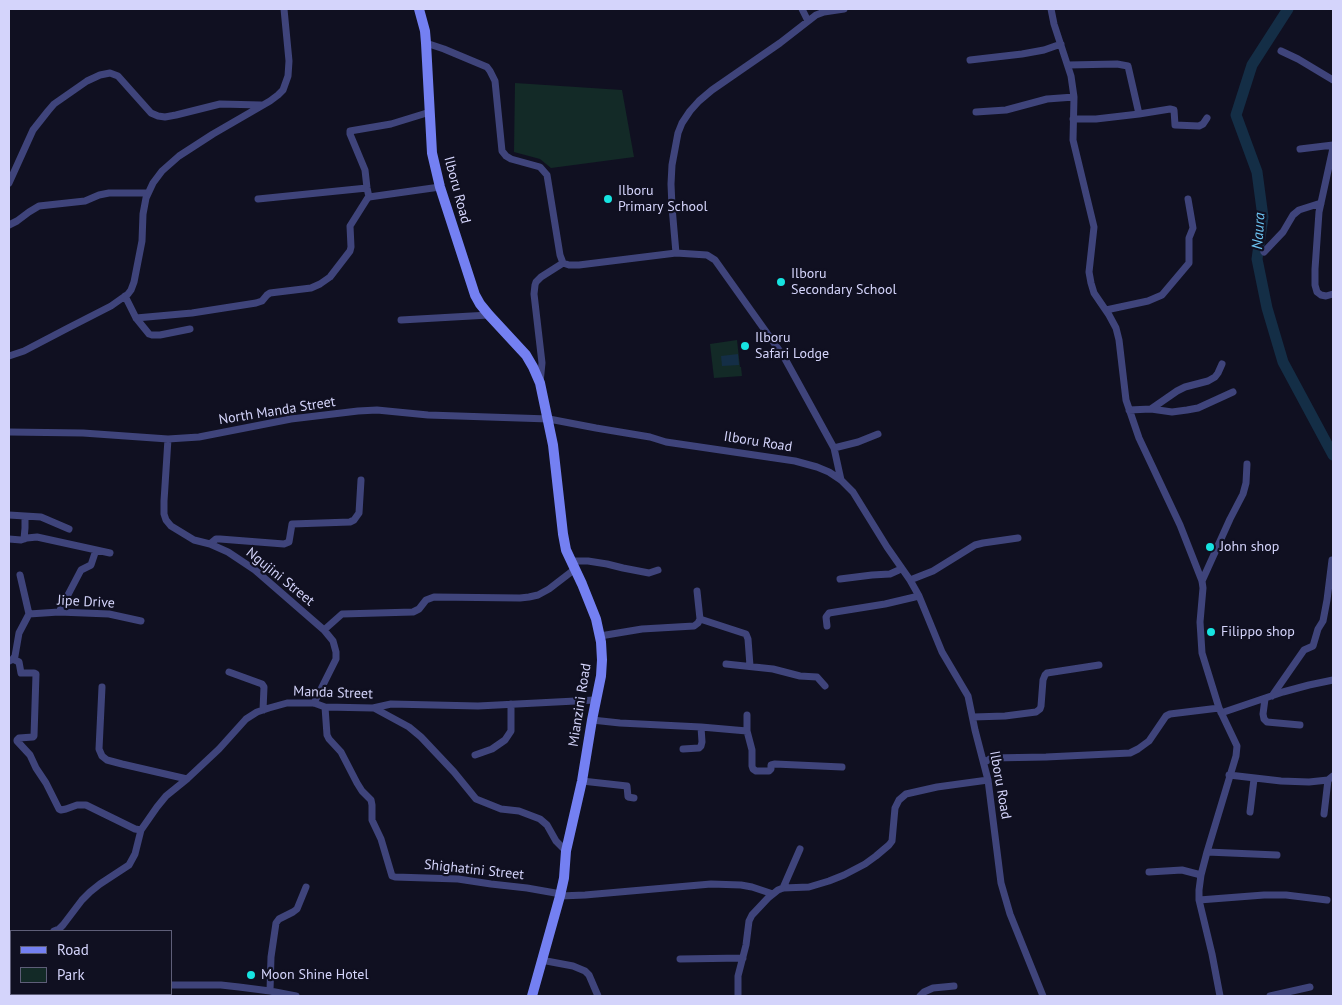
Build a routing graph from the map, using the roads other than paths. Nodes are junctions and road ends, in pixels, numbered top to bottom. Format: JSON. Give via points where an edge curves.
{"nodes":[{"id":1,"x":284,"y":9,"type":"edge"},
{"id":2,"x":419,"y":9,"type":"edge"},
{"id":3,"x":802,"y":9,"type":"edge"},
{"id":4,"x":844,"y":9,"type":"edge"},
{"id":5,"x":1051,"y":9,"type":"edge"},
{"id":6,"x":808,"y":21,"type":"junction"},
{"id":7,"x":426,"y":43,"type":"junction"},
{"id":8,"x":1061,"y":44,"type":"junction"},
{"id":9,"x":1281,"y":51,"type":"dead end"},
{"id":10,"x":970,"y":60,"type":"dead end"},
{"id":11,"x":1068,"y":64,"type":"junction"},
{"id":12,"x":1333,"y":80,"type":"edge"},
{"id":13,"x":1074,"y":97,"type":"junction"},
{"id":14,"x":262,"y":105,"type":"junction"},
{"id":15,"x":430,"y":112,"type":"junction"},
{"id":16,"x":976,"y":112,"type":"dead end"},
{"id":17,"x":1139,"y":114,"type":"junction"},
{"id":18,"x":1207,"y":118,"type":"dead end"},
{"id":19,"x":1073,"y":119,"type":"junction"},
{"id":20,"x":1333,"y":147,"type":"edge"},
{"id":21,"x":1300,"y":148,"type":"dead end"},
{"id":22,"x":9,"y":183,"type":"edge"},
{"id":23,"x":440,"y":187,"type":"junction"},
{"id":24,"x":367,"y":188,"type":"junction"},
{"id":25,"x":148,"y":193,"type":"junction"},
{"id":26,"x":369,"y":197,"type":"junction"},
{"id":27,"x":258,"y":199,"type":"dead end"},
{"id":28,"x":1188,"y":199,"type":"dead end"},
{"id":29,"x":1321,"y":203,"type":"junction"},
{"id":30,"x":9,"y":222,"type":"edge"},
{"id":31,"x":1264,"y":252,"type":"dead end"},
{"id":32,"x":676,"y":253,"type":"junction"},
{"id":33,"x":563,"y":263,"type":"junction"},
{"id":34,"x":1333,"y":294,"type":"edge"},
{"id":35,"x":125,"y":296,"type":"junction"},
{"id":36,"x":1106,"y":310,"type":"junction"},
{"id":37,"x":489,"y":315,"type":"junction"},
{"id":38,"x":136,"y":318,"type":"junction"},
{"id":39,"x":401,"y":320,"type":"dead end"},
{"id":40,"x":190,"y":329,"type":"dead end"},
{"id":41,"x":9,"y":356,"type":"edge"},
{"id":42,"x":1222,"y":364,"type":"dead end"},
{"id":43,"x":540,"y":383,"type":"junction"},
{"id":44,"x":1233,"y":392,"type":"dead end"},
{"id":45,"x":1151,"y":409,"type":"junction"},
{"id":46,"x":1130,"y":410,"type":"junction"},
{"id":47,"x":548,"y":419,"type":"junction"},
{"id":48,"x":9,"y":432,"type":"edge"},
{"id":49,"x":878,"y":434,"type":"dead end"},
{"id":50,"x":168,"y":439,"type":"junction"},
{"id":51,"x":834,"y":448,"type":"junction"},
{"id":52,"x":1247,"y":464,"type":"dead end"},
{"id":53,"x":361,"y":480,"type":"dead end"},
{"id":54,"x":841,"y":480,"type":"junction"},
{"id":55,"x":9,"y":515,"type":"edge"},
{"id":56,"x":25,"y":516,"type":"junction"},
{"id":57,"x":69,"y":530,"type":"dead end"},
{"id":58,"x":1018,"y":538,"type":"dead end"},
{"id":59,"x":9,"y":539,"type":"edge"},
{"id":60,"x":24,"y":539,"type":"junction"},
{"id":61,"x":210,"y":544,"type":"junction"},
{"id":62,"x":96,"y":550,"type":"junction"},
{"id":63,"x":110,"y":553,"type":"dead end"},
{"id":64,"x":1332,"y":560,"type":"edge"},
{"id":65,"x":573,"y":565,"type":"junction"},
{"id":66,"x":901,"y":569,"type":"junction"},
{"id":67,"x":658,"y":570,"type":"dead end"},
{"id":68,"x":20,"y":575,"type":"dead end"},
{"id":69,"x":840,"y":579,"type":"dead end"},
{"id":70,"x":910,"y":580,"type":"junction"},
{"id":71,"x":1202,"y":581,"type":"junction"},
{"id":72,"x":697,"y":591,"type":"dead end"},
{"id":73,"x":919,"y":596,"type":"junction"},
{"id":74,"x":59,"y":612,"type":"junction"},
{"id":75,"x":29,"y":614,"type":"junction"},
{"id":76,"x":700,"y":619,"type":"junction"},
{"id":77,"x":141,"y":621,"type":"dead end"},
{"id":78,"x":827,"y":626,"type":"dead end"},
{"id":79,"x":324,"y":630,"type":"junction"},
{"id":80,"x":600,"y":636,"type":"junction"},
{"id":81,"x":11,"y":660,"type":"edge"},
{"id":82,"x":726,"y":664,"type":"dead end"},
{"id":83,"x":750,"y":666,"type":"junction"},
{"id":84,"x":1099,"y":666,"type":"dead end"},
{"id":85,"x":229,"y":672,"type":"dead end"},
{"id":86,"x":1333,"y":680,"type":"edge"},
{"id":87,"x":825,"y":686,"type":"dead end"},
{"id":88,"x":102,"y":687,"type":"dead end"},
{"id":89,"x":1268,"y":697,"type":"junction"},
{"id":90,"x":595,"y":700,"type":"junction"},
{"id":91,"x":314,"y":703,"type":"junction"},
{"id":92,"x":511,"y":704,"type":"junction"},
{"id":93,"x":325,"y":707,"type":"junction"},
{"id":94,"x":374,"y":708,"type":"junction"},
{"id":95,"x":263,"y":710,"type":"junction"},
{"id":96,"x":1220,"y":711,"type":"junction"},
{"id":97,"x":747,"y":715,"type":"dead end"},
{"id":98,"x":973,"y":717,"type":"junction"},
{"id":99,"x":592,"y":720,"type":"junction"},
{"id":100,"x":1300,"y":725,"type":"dead end"},
{"id":101,"x":701,"y":727,"type":"junction"},
{"id":102,"x":747,"y":731,"type":"junction"},
{"id":103,"x":683,"y":749,"type":"dead end"},
{"id":104,"x":475,"y":755,"type":"dead end"},
{"id":105,"x":984,"y":763,"type":"junction"},
{"id":106,"x":842,"y":767,"type":"dead end"},
{"id":107,"x":1229,"y":775,"type":"junction"},
{"id":108,"x":1331,"y":778,"type":"edge"},
{"id":109,"x":187,"y":779,"type":"junction"},
{"id":110,"x":1254,"y":779,"type":"junction"},
{"id":111,"x":988,"y":780,"type":"junction"},
{"id":112,"x":582,"y":781,"type":"junction"},
{"id":113,"x":634,"y":798,"type":"dead end"},
{"id":114,"x":1250,"y":812,"type":"dead end"},
{"id":115,"x":1324,"y":814,"type":"dead end"},
{"id":116,"x":141,"y":830,"type":"junction"},
{"id":117,"x":800,"y":849,"type":"dead end"},
{"id":118,"x":566,"y":851,"type":"junction"},
{"id":119,"x":1207,"y":852,"type":"junction"},
{"id":120,"x":1277,"y":855,"type":"dead end"},
{"id":121,"x":1149,"y":872,"type":"dead end"},
{"id":122,"x":1201,"y":875,"type":"junction"},
{"id":123,"x":306,"y":887,"type":"dead end"},
{"id":124,"x":783,"y":888,"type":"junction"},
{"id":125,"x":773,"y":894,"type":"junction"},
{"id":126,"x":561,"y":895,"type":"junction"},
{"id":127,"x":1200,"y":900,"type":"junction"},
{"id":128,"x":1327,"y":900,"type":"dead end"},
{"id":129,"x":56,"y":930,"type":"edge"},
{"id":130,"x":743,"y":958,"type":"junction"},
{"id":131,"x":680,"y":959,"type":"dead end"},
{"id":132,"x":541,"y":960,"type":"junction"},
{"id":133,"x":172,"y":985,"type":"edge"},
{"id":134,"x":954,"y":986,"type":"dead end"},
{"id":135,"x":1310,"y":987,"type":"dead end"},
{"id":136,"x":270,"y":991,"type":"junction"},
{"id":137,"x":296,"y":996,"type":"edge"},
{"id":138,"x":532,"y":996,"type":"edge"},
{"id":139,"x":598,"y":996,"type":"edge"},
{"id":140,"x":738,"y":996,"type":"edge"},
{"id":141,"x":920,"y":996,"type":"edge"},
{"id":142,"x":1043,"y":996,"type":"edge"},
{"id":143,"x":1220,"y":996,"type":"edge"},
{"id":144,"x":1270,"y":996,"type":"edge"}],
"edges":[{"from":1,"to":14,"type":"street","via":[[288,76],[278,96]]},
{"from":2,"to":7,"type":"street","name":"Ilboru Road"},
{"from":3,"to":6,"type":"street"},
{"from":4,"to":6,"type":"street","via":[[820,13]]},
{"from":5,"to":8,"type":"street"},
{"from":6,"to":32,"type":"street","via":[[712,90],[682,123],[675,145],[671,184]]},
{"from":7,"to":15,"type":"street","name":"Ilboru Road"},
{"from":7,"to":33,"type":"street","via":[[490,71],[502,151],[511,159],[540,167],[548,175]]},
{"from":8,"to":10,"type":"street","via":[[1022,54]]},
{"from":8,"to":11,"type":"street"},
{"from":9,"to":12,"type":"street"},
{"from":11,"to":13,"type":"street"},
{"from":11,"to":17,"type":"street","via":[[1128,66]]},
{"from":13,"to":16,"type":"street","via":[[1047,99],[1006,110]]},
{"from":13,"to":19,"type":"street"},
{"from":14,"to":22,"type":"street","via":[[220,104],[158,116],[151,113],[118,76],[100,74],[60,100],[44,116],[33,130]]},
{"from":14,"to":25,"type":"street","via":[[179,156],[162,171]]},
{"from":15,"to":23,"type":"street","name":"Ilboru Road","via":[[432,152]]},
{"from":15,"to":24,"type":"street","via":[[391,124],[350,131],[365,170]]},
{"from":17,"to":18,"type":"street","via":[[1172,109],[1176,125],[1199,126]]},
{"from":17,"to":19,"type":"street"},
{"from":19,"to":36,"type":"street","via":[[1074,147],[1094,227],[1090,278],[1094,293]]},
{"from":20,"to":21,"type":"street"},
{"from":20,"to":29,"type":"street"},
{"from":23,"to":26,"type":"street"},
{"from":23,"to":37,"type":"street","name":"Ilboru Road","via":[[475,295]]},
{"from":24,"to":26,"type":"street"},
{"from":24,"to":27,"type":"street"},
{"from":25,"to":30,"type":"street","via":[[109,193],[85,201],[39,206],[17,221]]},
{"from":25,"to":35,"type":"street","via":[[134,282]]},
{"from":26,"to":38,"type":"street","via":[[350,226],[350,251],[330,277],[320,284],[270,294],[256,303],[192,314]]},
{"from":28,"to":36,"type":"street","via":[[1193,228],[1189,238],[1189,263],[1162,294],[1148,301]]},
{"from":29,"to":31,"type":"street","via":[[1292,215],[1283,232]]},
{"from":29,"to":34,"type":"street","via":[[1315,285],[1321,295]]},
{"from":32,"to":33,"type":"street","via":[[579,265]]},
{"from":32,"to":51,"type":"street","via":[[707,255],[719,264],[784,357]]},
{"from":33,"to":43,"type":"street","via":[[541,277],[534,289],[542,363]]},
{"from":35,"to":38,"type":"street"},
{"from":35,"to":41,"type":"street"},
{"from":36,"to":46,"type":"street","via":[[1119,340]]},
{"from":37,"to":39,"type":"street"},
{"from":37,"to":43,"type":"street","name":"Ilboru Road","via":[[526,355]]},
{"from":38,"to":40,"type":"street","via":[[152,335]]},
{"from":42,"to":45,"type":"street","via":[[1215,377],[1185,387]]},
{"from":43,"to":47,"type":"street","name":"Ilboru Road"},
{"from":44,"to":45,"type":"street","via":[[1198,408],[1172,412]]},
{"from":45,"to":46,"type":"street"},
{"from":46,"to":71,"type":"street"},
{"from":47,"to":50,"type":"street","name":"North Manda Street","via":[[377,410],[291,419],[200,437]]},
{"from":47,"to":54,"type":"street","name":"Ilboru Road","via":[[650,436],[666,442],[795,461]]},
{"from":47,"to":65,"type":"street","name":"Mianzini Road","via":[[562,534]]},
{"from":48,"to":50,"type":"street","name":"North Manda Street","via":[[97,433]]},
{"from":49,"to":51,"type":"street"},
{"from":50,"to":61,"type":"street","name":"Ngujini Street","via":[[166,520],[194,540]]},
{"from":51,"to":54,"type":"street"},
{"from":52,"to":71,"type":"street","via":[[1244,494]]},
{"from":53,"to":61,"type":"street","via":[[359,513],[350,522],[292,524],[289,542],[284,544],[216,539]]},
{"from":54,"to":66,"type":"street","name":"Ilboru Road","via":[[853,492]]},
{"from":55,"to":56,"type":"street"},
{"from":56,"to":57,"type":"street","via":[[41,517]]},
{"from":56,"to":60,"type":"street"},
{"from":58,"to":70,"type":"street","via":[[975,545],[933,571]]},
{"from":59,"to":60,"type":"street"},
{"from":60,"to":62,"type":"street","via":[[37,537]]},
{"from":61,"to":79,"type":"street","name":"Ngujini Street","via":[[259,573]]},
{"from":62,"to":63,"type":"street"},
{"from":62,"to":74,"type":"street","via":[[91,565],[81,570]]},
{"from":64,"to":89,"type":"street","via":[[1323,621],[1313,646],[1304,650]]},
{"from":65,"to":67,"type":"street","via":[[607,564],[649,573]]},
{"from":65,"to":79,"type":"street","via":[[549,589],[538,595],[434,598],[426,600],[420,609],[413,612],[342,614]]},
{"from":65,"to":80,"type":"street","name":"Mianzini Road"},
{"from":66,"to":69,"type":"street","via":[[890,574]]},
{"from":66,"to":70,"type":"street","name":"Ilboru Road"},
{"from":68,"to":75,"type":"street"},
{"from":70,"to":73,"type":"street","name":"Ilboru Road"},
{"from":71,"to":96,"type":"street","via":[[1202,653]]},
{"from":72,"to":76,"type":"street"},
{"from":73,"to":78,"type":"street","via":[[829,613]]},
{"from":73,"to":98,"type":"street","name":"Ilboru Road","via":[[942,652],[968,696]]},
{"from":74,"to":75,"type":"street","name":"Jipe Drive"},
{"from":74,"to":77,"type":"street","name":"Jipe Drive","via":[[109,614]]},
{"from":75,"to":81,"type":"street"},
{"from":76,"to":80,"type":"street","via":[[694,626],[642,629]]},
{"from":76,"to":83,"type":"street","via":[[746,634]]},
{"from":79,"to":91,"type":"street","name":"Ngujini Street","via":[[333,641],[336,659]]},
{"from":80,"to":90,"type":"street","name":"Mianzini Road","via":[[601,676]]},
{"from":81,"to":116,"type":"street","via":[[19,662],[21,673],[36,674],[34,736],[16,740],[30,755],[61,810],[86,805]]},
{"from":82,"to":83,"type":"street"},
{"from":83,"to":87,"type":"street","via":[[817,677]]},
{"from":84,"to":98,"type":"street","via":[[1047,673],[1043,677],[1040,709],[1036,712]]},
{"from":85,"to":95,"type":"street","via":[[262,684]]},
{"from":86,"to":89,"type":"street"},
{"from":88,"to":109,"type":"street","via":[[99,749],[102,756],[107,760]]},
{"from":89,"to":96,"type":"street"},
{"from":89,"to":100,"type":"street","via":[[1263,714],[1267,722]]},
{"from":90,"to":92,"type":"street","name":"Manda Street"},
{"from":90,"to":99,"type":"street","name":"Mianzini Road"},
{"from":91,"to":93,"type":"street","name":"Manda Street"},
{"from":91,"to":95,"type":"street","name":"Manda Street","via":[[287,704]]},
{"from":92,"to":94,"type":"street","name":"Manda Street","via":[[391,704]]},
{"from":92,"to":104,"type":"street","via":[[511,731],[505,740],[492,750]]},
{"from":93,"to":94,"type":"street","name":"Manda Street"},
{"from":93,"to":126,"type":"street","name":"Shighatini Street","via":[[327,735],[342,752],[357,783],[371,800],[372,820],[392,876],[458,878]]},
{"from":94,"to":118,"type":"street","via":[[421,737],[476,798],[501,809],[519,811],[540,819]]},
{"from":95,"to":109,"type":"street","name":"Manda Street","via":[[246,718]]},
{"from":96,"to":105,"type":"street","via":[[1170,714],[1149,741],[1130,753],[991,758]]},
{"from":96,"to":107,"type":"street","via":[[1237,746]]},
{"from":97,"to":102,"type":"street"},
{"from":98,"to":105,"type":"street","name":"Ilboru Road"},
{"from":99,"to":101,"type":"street"},
{"from":99,"to":112,"type":"street","name":"Mianzini Road"},
{"from":101,"to":102,"type":"street"},
{"from":101,"to":103,"type":"street","via":[[699,748]]},
{"from":102,"to":106,"type":"street","via":[[752,766],[756,771],[769,771],[775,764]]},
{"from":105,"to":111,"type":"street","name":"Ilboru Road"},
{"from":107,"to":110,"type":"street"},
{"from":107,"to":119,"type":"street"},
{"from":108,"to":110,"type":"street","via":[[1309,782]]},
{"from":108,"to":115,"type":"street"},
{"from":109,"to":116,"type":"street","name":"Manda Street","via":[[166,796]]},
{"from":110,"to":114,"type":"street"},
{"from":111,"to":124,"type":"street","via":[[906,794],[895,808],[892,841],[876,856],[829,881],[809,887]]},
{"from":111,"to":142,"type":"street","name":"Ilboru Road","via":[[1001,883],[1014,926]]},
{"from":112,"to":113,"type":"street","via":[[626,786],[628,797]]},
{"from":112,"to":118,"type":"street","name":"Mianzini Road"},
{"from":116,"to":129,"type":"street","name":"Manda Street","via":[[129,865],[90,892]]},
{"from":117,"to":124,"type":"street"},
{"from":118,"to":126,"type":"street","name":"Mianzini Road"},
{"from":119,"to":120,"type":"street"},
{"from":119,"to":122,"type":"street"},
{"from":121,"to":122,"type":"street","via":[[1182,870]]},
{"from":122,"to":127,"type":"street"},
{"from":123,"to":136,"type":"street","via":[[295,911],[276,924]]},
{"from":124,"to":125,"type":"street"},
{"from":125,"to":126,"type":"street","via":[[741,885],[711,884]]},
{"from":125,"to":130,"type":"street","via":[[749,921]]},
{"from":126,"to":132,"type":"street","name":"Mianzini Road"},
{"from":127,"to":128,"type":"street","via":[[1264,895]]},
{"from":127,"to":143,"type":"street"},
{"from":130,"to":131,"type":"street"},
{"from":130,"to":140,"type":"street","via":[[738,976]]},
{"from":132,"to":138,"type":"street","name":"Mianzini Road"},
{"from":132,"to":139,"type":"street","via":[[586,971]]},
{"from":133,"to":136,"type":"street","via":[[221,985]]},
{"from":134,"to":141,"type":"street","via":[[933,988]]},
{"from":135,"to":144,"type":"street"},
{"from":136,"to":137,"type":"street"}]}
